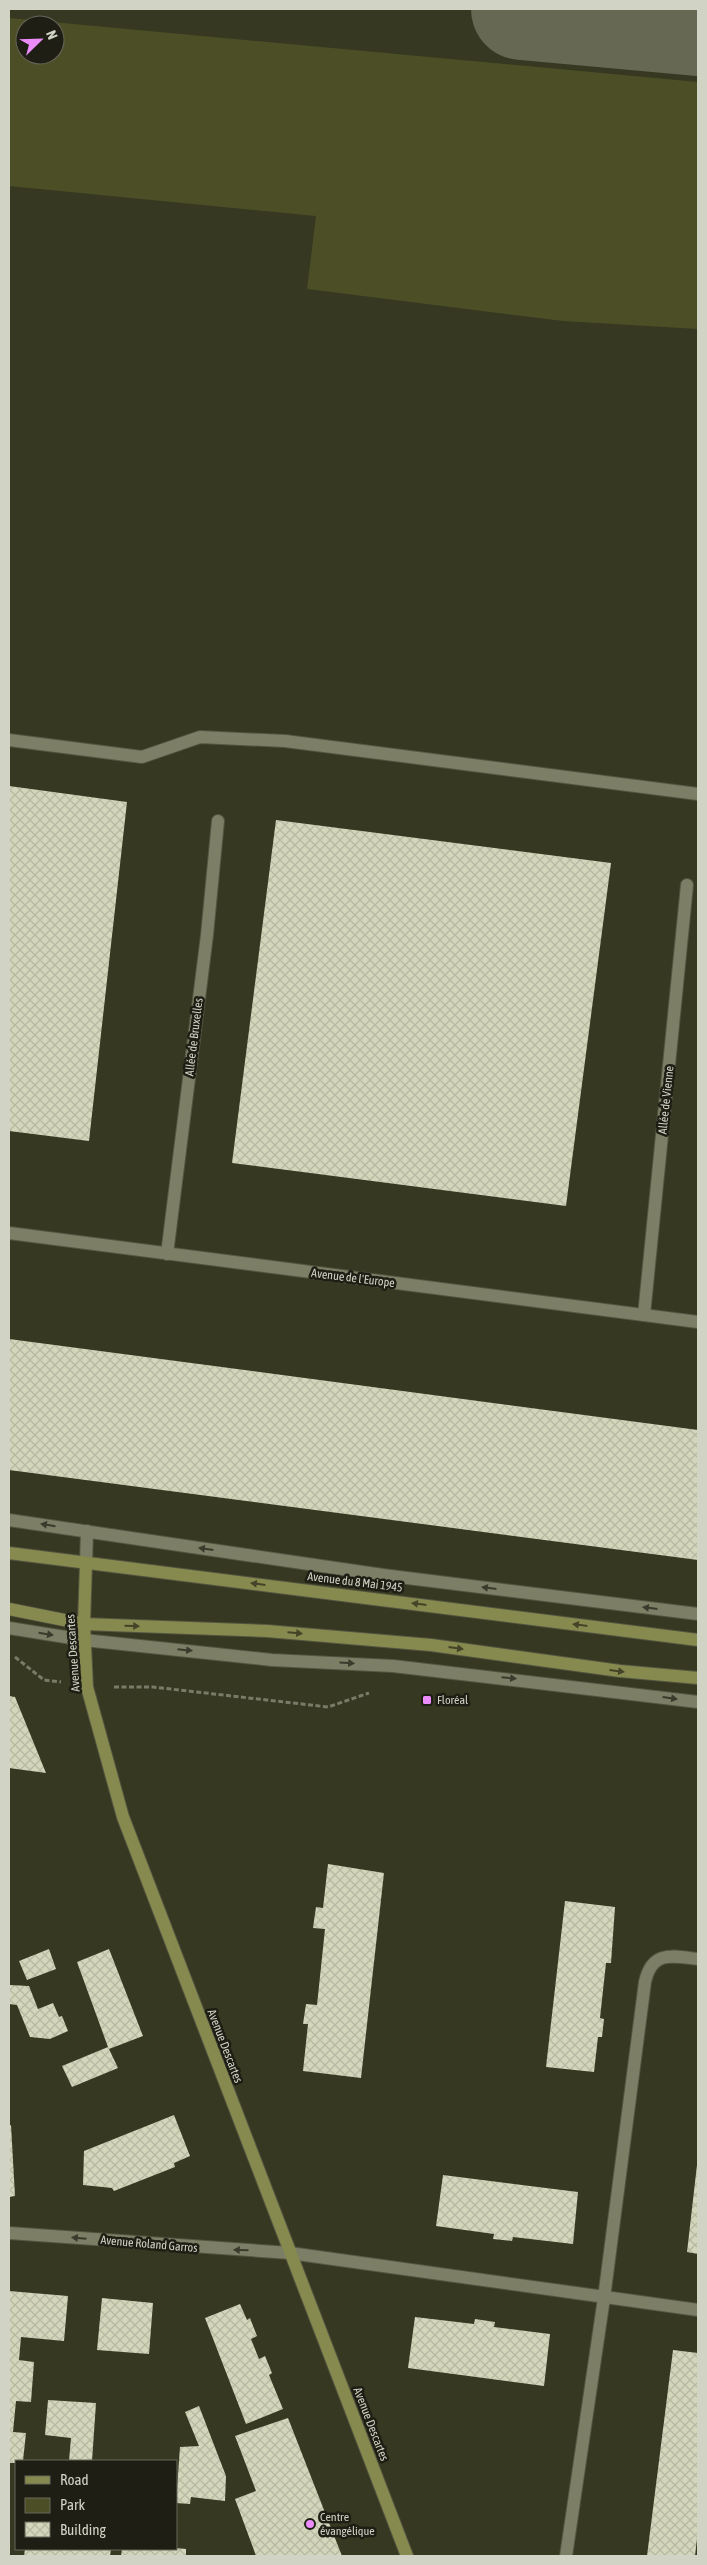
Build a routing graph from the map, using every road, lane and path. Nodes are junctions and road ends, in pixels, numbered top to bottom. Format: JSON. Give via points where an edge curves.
{"nodes":[{"id":1,"x":9,"y":740,"type":"edge"},
{"id":2,"x":698,"y":794,"type":"edge"},
{"id":3,"x":218,"y":820,"type":"dead end"},
{"id":4,"x":687,"y":884,"type":"dead end"},
{"id":5,"x":9,"y":1233,"type":"edge"},
{"id":6,"x":167,"y":1254,"type":"junction"},
{"id":7,"x":644,"y":1315,"type":"junction"},
{"id":8,"x":698,"y":1322,"type":"edge"},
{"id":9,"x":9,"y":1520,"type":"edge"},
{"id":10,"x":87,"y":1531,"type":"junction"},
{"id":11,"x":9,"y":1552,"type":"edge"},
{"id":12,"x":86,"y":1563,"type":"junction"},
{"id":13,"x":9,"y":1610,"type":"edge"},
{"id":14,"x":698,"y":1614,"type":"edge"},
{"id":15,"x":84,"y":1624,"type":"junction"},
{"id":16,"x":9,"y":1628,"type":"edge"},
{"id":17,"x":84,"y":1640,"type":"junction"},
{"id":18,"x":698,"y":1640,"type":"edge"},
{"id":19,"x":9,"y":1652,"type":"edge"},
{"id":20,"x":698,"y":1678,"type":"edge"},
{"id":21,"x":87,"y":1686,"type":"junction"},
{"id":22,"x":372,"y":1692,"type":"dead end"},
{"id":23,"x":698,"y":1702,"type":"edge"},
{"id":24,"x":698,"y":1958,"type":"edge"},
{"id":25,"x":9,"y":2233,"type":"edge"},
{"id":26,"x":290,"y":2254,"type":"junction"},
{"id":27,"x":604,"y":2298,"type":"junction"},
{"id":28,"x":698,"y":2310,"type":"edge"},
{"id":29,"x":407,"y":2556,"type":"edge"},
{"id":30,"x":566,"y":2556,"type":"edge"}],
"edges":[{"from":1,"to":2,"type":"street","via":[[142,757],[200,737],[285,741]]},
{"from":3,"to":6,"type":"street","name":"Allée de Bruxelles"},
{"from":4,"to":7,"type":"street","name":"Allée de Vienne"},
{"from":5,"to":6,"type":"street","name":"Avenue de l'Europe"},
{"from":6,"to":7,"type":"street","name":"Avenue de l'Europe"},
{"from":7,"to":8,"type":"street","name":"Avenue de l'Europe"},
{"from":10,"to":9,"type":"street","one_way":true},
{"from":10,"to":12,"type":"street","name":"Avenue Descartes"},
{"from":14,"to":10,"type":"street","one_way":true,"via":[[383,1575]]},
{"from":11,"to":12,"type":"main road","name":"Avenue du 8 Mai 1945"},
{"from":12,"to":15,"type":"main road","name":"Avenue Descartes"},
{"from":18,"to":12,"type":"main road","name":"Avenue du 8 Mai 1945","one_way":true},
{"from":13,"to":15,"type":"main road"},
{"from":15,"to":17,"type":"main road","name":"Avenue Descartes"},
{"from":15,"to":20,"type":"main road","one_way":true,"via":[[267,1631],[412,1643],[620,1672]]},
{"from":16,"to":17,"type":"street","one_way":true},
{"from":17,"to":21,"type":"main road","name":"Avenue Descartes"},
{"from":17,"to":23,"type":"street","one_way":true,"via":[[272,1660],[393,1666]]},
{"from":19,"to":21,"type":"path","via":[[44,1680]]},
{"from":21,"to":22,"type":"path","via":[[153,1687],[328,1707]]},
{"from":21,"to":26,"type":"main road","name":"Avenue Descartes","via":[[123,1817]]},
{"from":24,"to":27,"type":"street","via":[[668,1956],[648,1967]]},
{"from":26,"to":25,"type":"street","name":"Avenue Roland Garros","one_way":true},
{"from":26,"to":27,"type":"street","name":"Avenue Roland Garros"},
{"from":26,"to":29,"type":"main road","name":"Avenue Descartes"},
{"from":27,"to":28,"type":"street","name":"Avenue Roland Garros"},
{"from":27,"to":30,"type":"street"}]}
